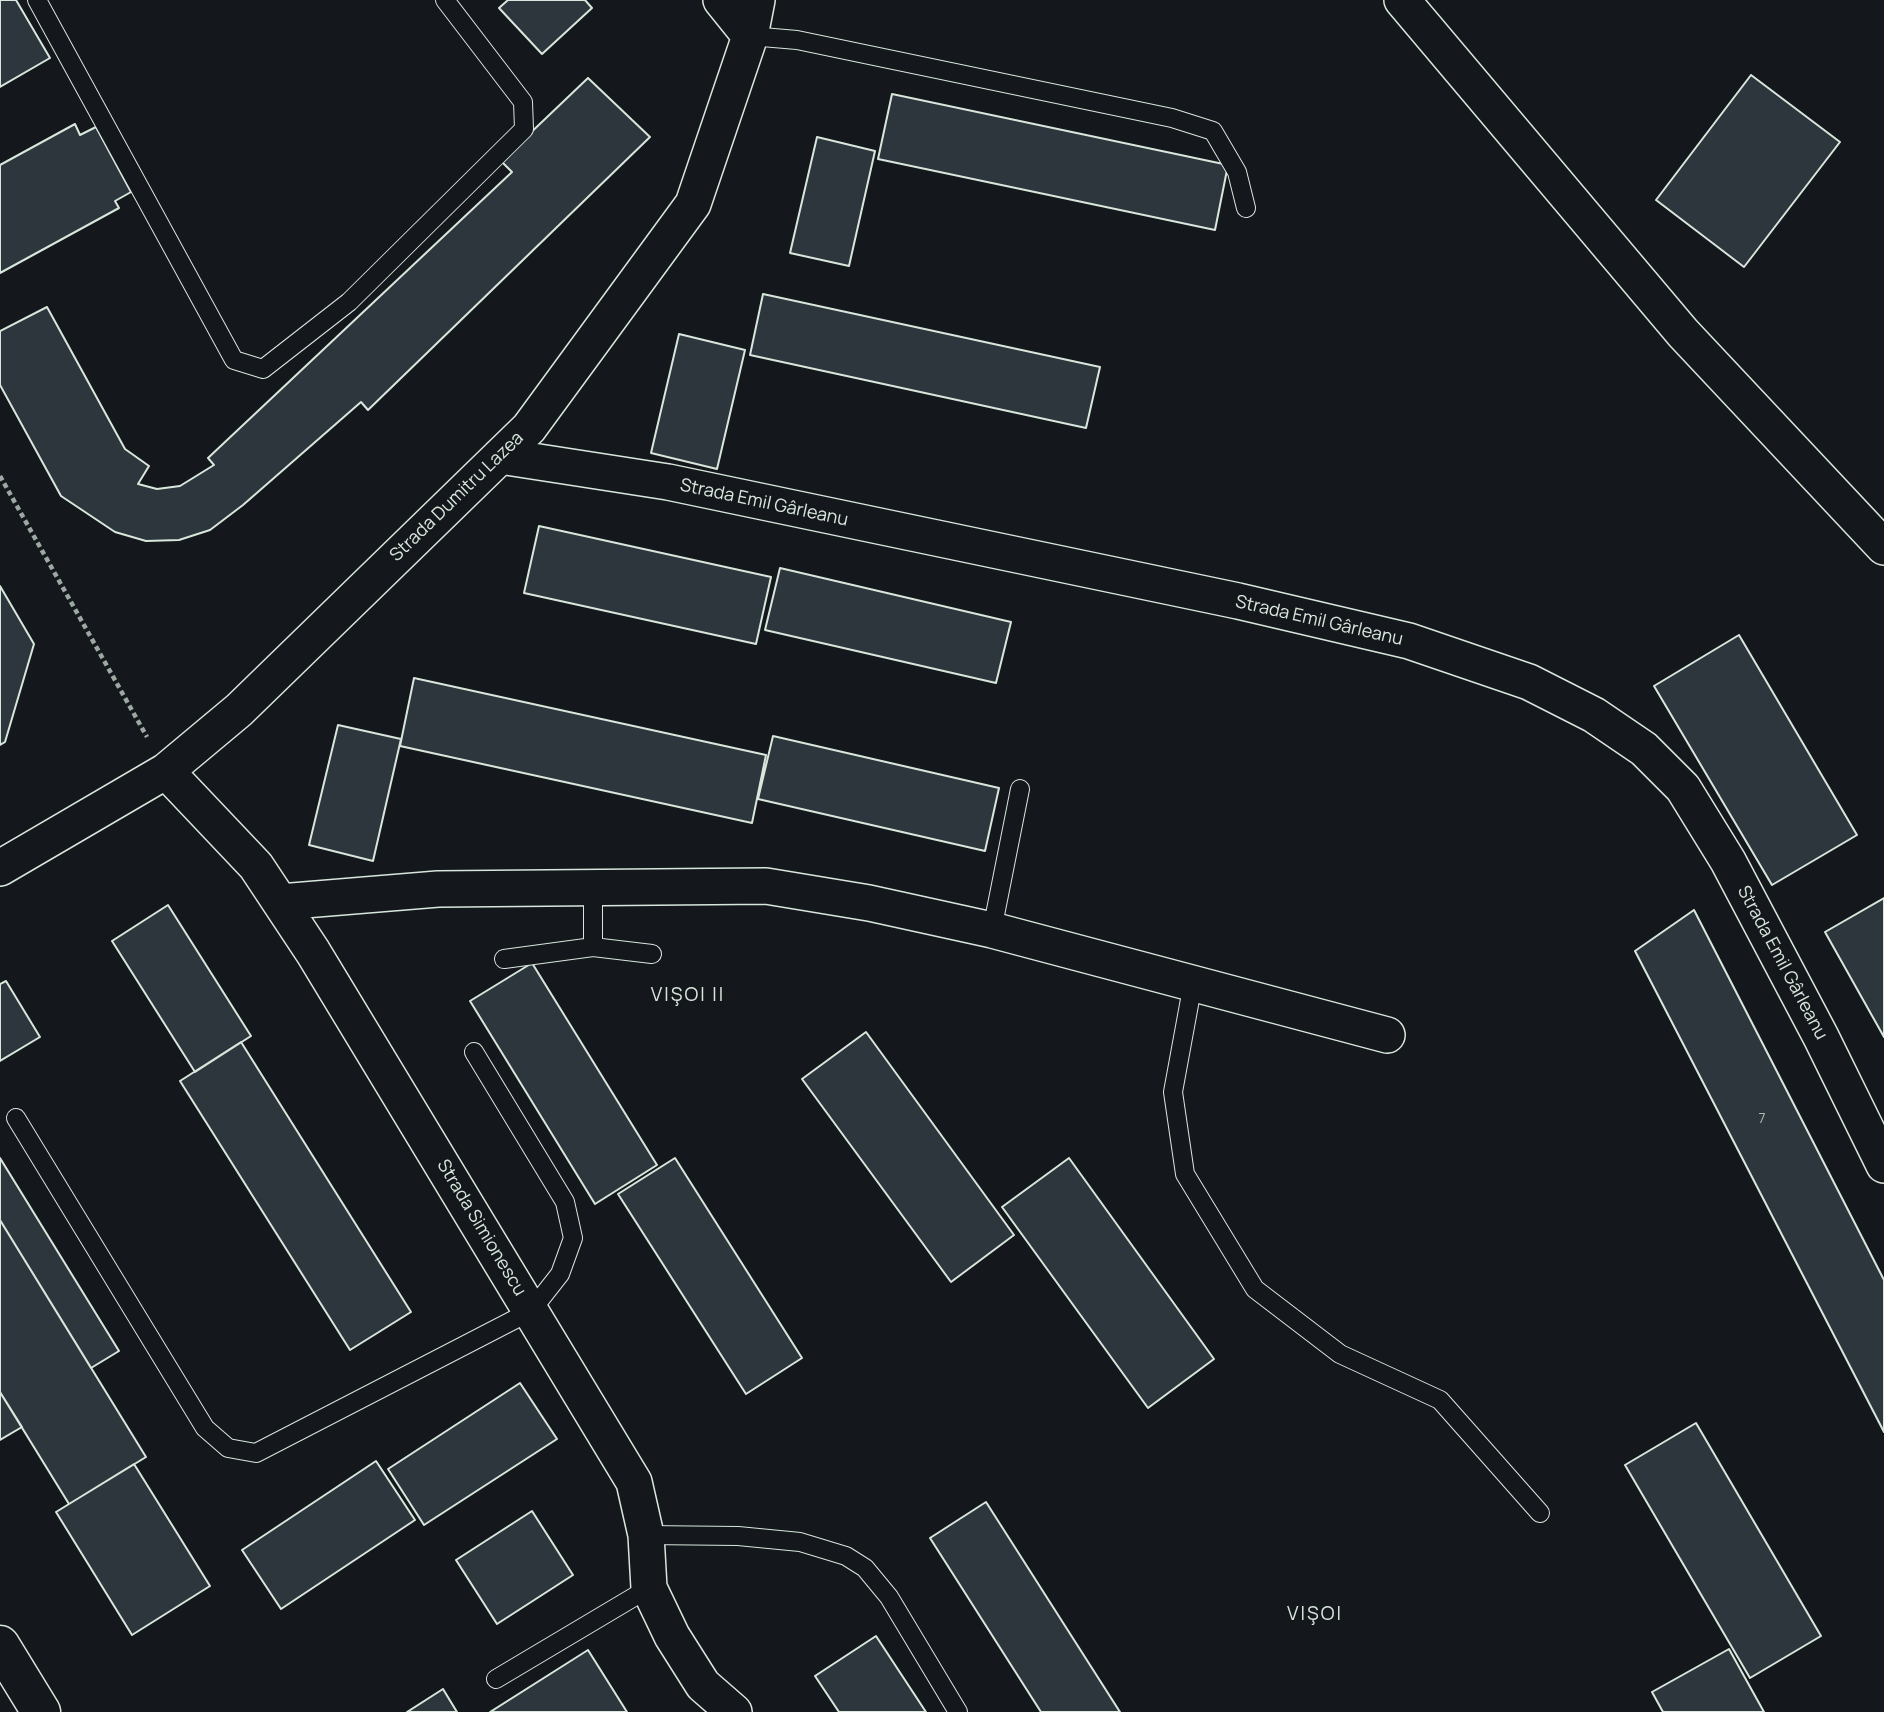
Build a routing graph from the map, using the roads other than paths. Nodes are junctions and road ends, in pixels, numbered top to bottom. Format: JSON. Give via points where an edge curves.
{"nodes":[{"id":1,"x":37,"y":0,"type":"edge"},
{"id":2,"x":445,"y":0,"type":"edge"},
{"id":3,"x":721,"y":0,"type":"edge"},
{"id":4,"x":757,"y":0,"type":"edge"},
{"id":5,"x":1402,"y":0,"type":"edge"},
{"id":6,"x":750,"y":36,"type":"junction"},
{"id":7,"x":1246,"y":208,"type":"dead end"},
{"id":8,"x":500,"y":456,"type":"junction"},
{"id":9,"x":1884,"y":547,"type":"edge"},
{"id":10,"x":166,"y":771,"type":"junction"},
{"id":11,"x":1020,"y":789,"type":"dead end"},
{"id":12,"x":0,"y":868,"type":"edge"},
{"id":13,"x":593,"y":886,"type":"junction"},
{"id":14,"x":280,"y":902,"type":"junction"},
{"id":15,"x":992,"y":930,"type":"junction"},
{"id":16,"x":593,"y":947,"type":"junction"},
{"id":17,"x":652,"y":954,"type":"dead end"},
{"id":18,"x":504,"y":960,"type":"dead end"},
{"id":19,"x":1193,"y":983,"type":"junction"},
{"id":20,"x":1387,"y":1035,"type":"dead end"},
{"id":21,"x":474,"y":1052,"type":"dead end"},
{"id":22,"x":16,"y":1118,"type":"dead end"},
{"id":23,"x":1884,"y":1165,"type":"edge"},
{"id":24,"x":531,"y":1311,"type":"junction"},
{"id":25,"x":1540,"y":1513,"type":"dead end"},
{"id":26,"x":646,"y":1535,"type":"junction"},
{"id":27,"x":649,"y":1588,"type":"junction"},
{"id":28,"x":0,"y":1645,"type":"edge"},
{"id":29,"x":496,"y":1679,"type":"dead end"},
{"id":30,"x":41,"y":1712,"type":"edge"},
{"id":31,"x":734,"y":1712,"type":"edge"},
{"id":32,"x":958,"y":1712,"type":"edge"}],
"edges":[{"from":1,"to":2,"type":"lane","via":[[234,360],[263,369],[349,302],[524,129],[523,102]]},
{"from":3,"to":6,"type":"street"},
{"from":4,"to":6,"type":"street","name":"Strada Dumitru Lazea"},
{"from":5,"to":9,"type":"street","via":[[1683,333]]},
{"from":6,"to":7,"type":"lane","via":[[797,40],[1172,118],[1213,131],[1237,172]]},
{"from":6,"to":8,"type":"street","name":"Strada Dumitru Lazea","via":[[693,204],[529,428]]},
{"from":8,"to":10,"type":"street","name":"Strada Dumitru Lazea","via":[[239,710]]},
{"from":8,"to":23,"type":"street","name":"Strada Emil Gârleanu","via":[[668,482],[1264,607],[1409,641],[1529,682],[1584,709],[1644,750],[1683,788],[1734,873]]},
{"from":10,"to":12,"type":"street","name":"Strada Dumitru Lazea"},
{"from":10,"to":14,"type":"street","name":"Strada Simionescu","via":[[256,866]]},
{"from":11,"to":15,"type":"lane"},
{"from":13,"to":14,"type":"street","via":[[438,889]]},
{"from":13,"to":15,"type":"street","via":[[766,886],[869,902]]},
{"from":13,"to":16,"type":"lane"},
{"from":14,"to":24,"type":"street","name":"Strada Simionescu"},
{"from":15,"to":19,"type":"street"},
{"from":16,"to":17,"type":"lane"},
{"from":16,"to":18,"type":"lane"},
{"from":19,"to":20,"type":"street"},
{"from":19,"to":25,"type":"lane","via":[[1173,1092],[1185,1174],[1255,1289],[1340,1354],[1440,1400]]},
{"from":21,"to":24,"type":"lane","via":[[565,1202],[573,1238],[559,1274]]},
{"from":22,"to":24,"type":"lane","via":[[205,1428],[228,1448],[256,1453]]},
{"from":24,"to":26,"type":"street","name":"Strada Simionescu","via":[[634,1482]]},
{"from":26,"to":27,"type":"street","name":"Strada Simionescu"},
{"from":26,"to":32,"type":"lane","via":[[800,1542],[846,1556],[865,1568],[890,1597]]},
{"from":27,"to":29,"type":"lane"},
{"from":27,"to":31,"type":"street","name":"Strada Simionescu","via":[[703,1685]]},
{"from":28,"to":30,"type":"highway"}]}
